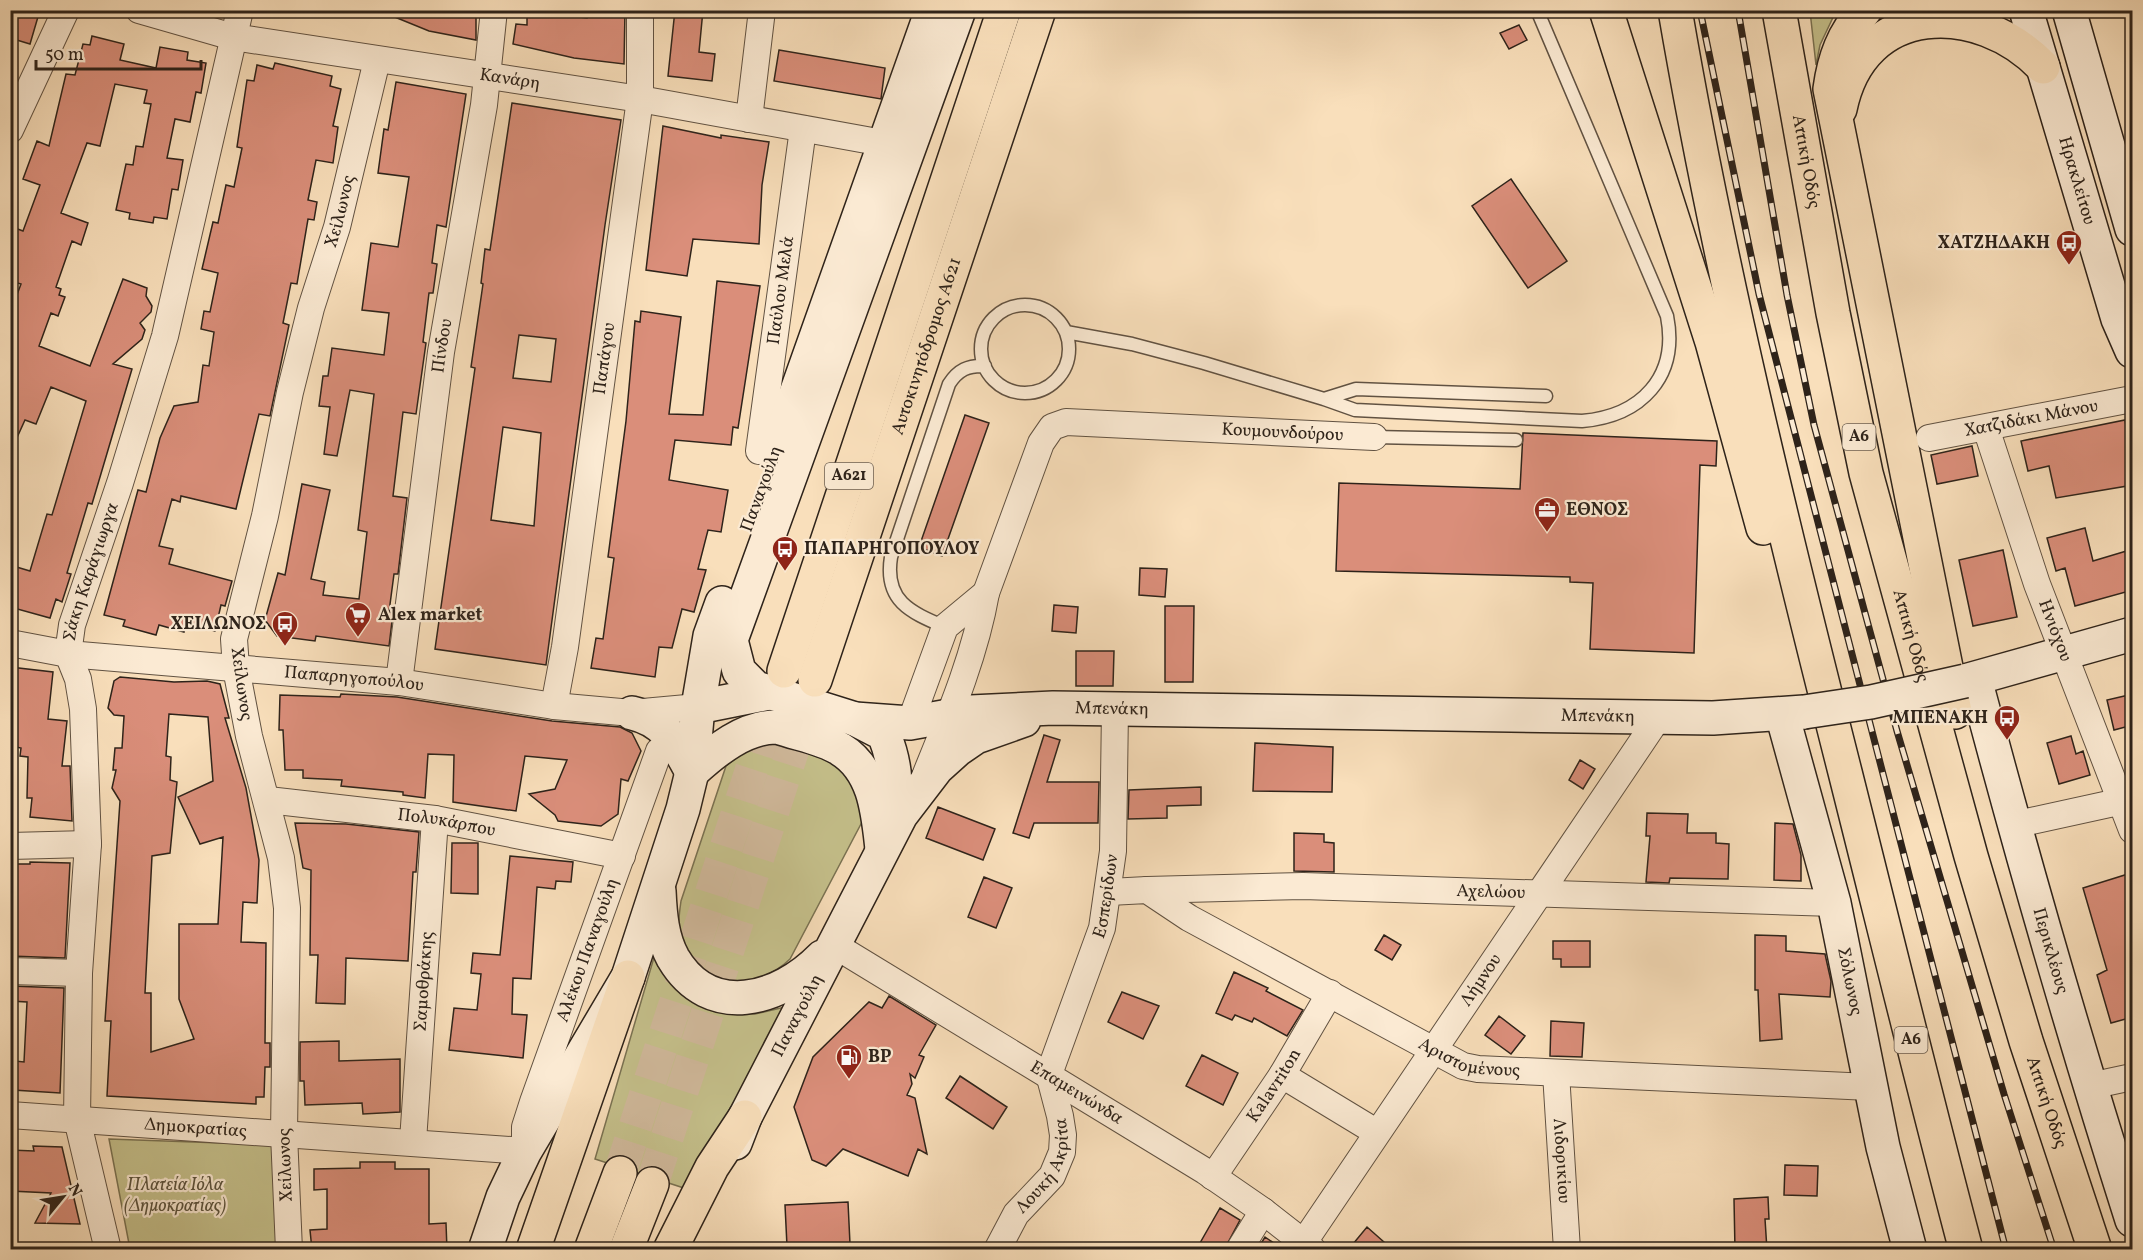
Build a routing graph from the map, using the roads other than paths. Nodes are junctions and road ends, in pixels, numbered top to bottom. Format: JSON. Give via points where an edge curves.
{"nodes":[{"id":1,"x":66,"y":10,"type":"edge"},
{"id":2,"x":139,"y":10,"type":"edge"},
{"id":3,"x":240,"y":10,"type":"edge"},
{"id":4,"x":494,"y":10,"type":"edge"},
{"id":5,"x":640,"y":10,"type":"edge"},
{"id":6,"x":762,"y":10,"type":"edge"},
{"id":7,"x":932,"y":10,"type":"edge"},
{"id":8,"x":959,"y":10,"type":"edge"},
{"id":9,"x":1004,"y":10,"type":"edge"},
{"id":10,"x":1039,"y":10,"type":"edge"},
{"id":11,"x":1537,"y":10,"type":"edge"},
{"id":12,"x":1606,"y":10,"type":"edge"},
{"id":13,"x":1675,"y":10,"type":"edge"},
{"id":14,"x":1779,"y":10,"type":"edge"},
{"id":15,"x":1865,"y":10,"type":"edge"},
{"id":16,"x":2026,"y":10,"type":"edge"},
{"id":17,"x":2069,"y":10,"type":"edge"},
{"id":18,"x":233,"y":38,"type":"junction"},
{"id":19,"x":377,"y":60,"type":"junction"},
{"id":20,"x":2043,"y":67,"type":"junction"},
{"id":21,"x":487,"y":77,"type":"junction"},
{"id":22,"x":640,"y":99,"type":"junction"},
{"id":23,"x":749,"y":119,"type":"junction"},
{"id":24,"x":11,"y":126,"type":"edge"},
{"id":25,"x":1838,"y":128,"type":"junction"},
{"id":26,"x":803,"y":129,"type":"junction"},
{"id":27,"x":883,"y":143,"type":"junction"},
{"id":28,"x":2128,"y":197,"type":"edge"},
{"id":29,"x":2133,"y":229,"type":"edge"},
{"id":30,"x":929,"y":285,"type":"junction"},
{"id":31,"x":1066,"y":332,"type":"junction"},
{"id":32,"x":2133,"y":351,"type":"edge"},
{"id":33,"x":985,"y":366,"type":"junction"},
{"id":34,"x":1546,"y":396,"type":"dead end"},
{"id":35,"x":1324,"y":399,"type":"junction"},
{"id":36,"x":2133,"y":399,"type":"edge"},
{"id":37,"x":1052,"y":427,"type":"joint"},
{"id":38,"x":1986,"y":428,"type":"junction"},
{"id":39,"x":1374,"y":437,"type":"joint"},
{"id":40,"x":1929,"y":438,"type":"dead end"},
{"id":41,"x":1516,"y":440,"type":"dead end"},
{"id":42,"x":759,"y":452,"type":"dead end"},
{"id":43,"x":986,"y":593,"type":"junction"},
{"id":44,"x":945,"y":627,"type":"junction"},
{"id":45,"x":2133,"y":634,"type":"edge"},
{"id":46,"x":10,"y":643,"type":"edge"},
{"id":47,"x":2064,"y":653,"type":"junction"},
{"id":48,"x":68,"y":654,"type":"junction"},
{"id":49,"x":236,"y":668,"type":"junction"},
{"id":50,"x":815,"y":680,"type":"tunnel mouth"},
{"id":51,"x":1970,"y":680,"type":"junction"},
{"id":52,"x":399,"y":682,"type":"junction"},
{"id":53,"x":777,"y":682,"type":"junction"},
{"id":54,"x":554,"y":706,"type":"junction"},
{"id":55,"x":698,"y":707,"type":"junction"},
{"id":56,"x":1053,"y":708,"type":"junction"},
{"id":57,"x":1116,"y":709,"type":"junction"},
{"id":58,"x":632,"y":712,"type":"junction"},
{"id":59,"x":1793,"y":713,"type":"junction"},
{"id":60,"x":950,"y":716,"type":"junction"},
{"id":61,"x":1658,"y":718,"type":"junction"},
{"id":62,"x":897,"y":729,"type":"junction"},
{"id":63,"x":840,"y":748,"type":"junction"},
{"id":64,"x":659,"y":751,"type":"dead end"},
{"id":65,"x":692,"y":772,"type":"junction"},
{"id":66,"x":921,"y":788,"type":"junction"},
{"id":67,"x":268,"y":800,"type":"junction"},
{"id":68,"x":2127,"y":800,"type":"edge"},
{"id":69,"x":435,"y":819,"type":"junction"},
{"id":70,"x":2013,"y":825,"type":"junction"},
{"id":71,"x":1859,"y":830,"type":"junction"},
{"id":72,"x":2133,"y":830,"type":"edge"},
{"id":73,"x":88,"y":844,"type":"junction"},
{"id":74,"x":10,"y":846,"type":"edge"},
{"id":75,"x":882,"y":849,"type":"junction"},
{"id":76,"x":622,"y":856,"type":"junction"},
{"id":77,"x":1971,"y":856,"type":"junction"},
{"id":78,"x":658,"y":880,"type":"junction"},
{"id":79,"x":1147,"y":890,"type":"junction"},
{"id":80,"x":1109,"y":892,"type":"junction"},
{"id":81,"x":1537,"y":894,"type":"junction"},
{"id":82,"x":1834,"y":903,"type":"junction"},
{"id":83,"x":834,"y":945,"type":"junction"},
{"id":84,"x":10,"y":971,"type":"edge"},
{"id":85,"x":79,"y":973,"type":"junction"},
{"id":86,"x":628,"y":976,"type":"junction"},
{"id":87,"x":1330,"y":993,"type":"junction"},
{"id":88,"x":1432,"y":1050,"type":"junction"},
{"id":89,"x":1556,"y":1073,"type":"junction"},
{"id":90,"x":1049,"y":1074,"type":"junction"},
{"id":91,"x":1282,"y":1075,"type":"junction"},
{"id":92,"x":2133,"y":1077,"type":"edge"},
{"id":93,"x":2090,"y":1086,"type":"junction"},
{"id":94,"x":1870,"y":1087,"type":"junction"},
{"id":95,"x":10,"y":1115,"type":"edge"},
{"id":96,"x":745,"y":1117,"type":"junction"},
{"id":97,"x":77,"y":1119,"type":"junction"},
{"id":98,"x":1376,"y":1132,"type":"junction"},
{"id":99,"x":284,"y":1134,"type":"junction"},
{"id":100,"x":413,"y":1142,"type":"junction"},
{"id":101,"x":525,"y":1152,"type":"junction"},
{"id":102,"x":620,"y":1173,"type":"tunnel mouth"},
{"id":103,"x":1214,"y":1177,"type":"junction"},
{"id":104,"x":652,"y":1184,"type":"tunnel mouth"},
{"id":105,"x":1263,"y":1211,"type":"junction"},
{"id":106,"x":2133,"y":1220,"type":"edge"},
{"id":107,"x":1308,"y":1246,"type":"edge"},
{"id":108,"x":108,"y":1250,"type":"edge"},
{"id":109,"x":289,"y":1250,"type":"edge"},
{"id":110,"x":484,"y":1250,"type":"edge"},
{"id":111,"x":533,"y":1250,"type":"edge"},
{"id":112,"x":591,"y":1250,"type":"edge"},
{"id":113,"x":626,"y":1250,"type":"edge"},
{"id":114,"x":670,"y":1250,"type":"edge"},
{"id":115,"x":689,"y":1250,"type":"edge"},
{"id":116,"x":997,"y":1250,"type":"edge"},
{"id":117,"x":1239,"y":1250,"type":"edge"},
{"id":118,"x":1567,"y":1250,"type":"edge"},
{"id":119,"x":1910,"y":1250,"type":"edge"},
{"id":120,"x":1966,"y":1250,"type":"edge"},
{"id":121,"x":2095,"y":1250,"type":"edge"}],
"edges":[{"from":1,"to":24,"type":"street"},
{"from":2,"to":18,"type":"street","name":"Κανάρη"},
{"from":3,"to":18,"type":"street","name":"Σάκη Καράγιωργα"},
{"from":4,"to":21,"type":"street","name":"Πίνδου"},
{"from":5,"to":22,"type":"street","name":"Παπάγου"},
{"from":6,"to":23,"type":"street"},
{"from":7,"to":27,"type":"main road","name":"Παναγούλη"},
{"from":8,"to":53,"type":"main road","name":"Παναγούλη","via":[[731,640],[739,671],[756,688]]},
{"from":9,"to":30,"type":"highway","name":"Αυτοκινητόδρομος Α621","number":"Α621"},
{"from":10,"to":30,"type":"highway","name":"Αυτοκινητόδρομος Α621","number":"Α621"},
{"from":11,"to":35,"type":"lane","via":[[1666,316],[1670,334],[1663,372],[1638,403],[1602,420],[1582,422],[1355,410]]},
{"from":12,"to":71,"type":"highway","via":[[1712,342],[1804,685]]},
{"from":13,"to":71,"type":"highway","number":"Α6","via":[[1776,491]]},
{"from":14,"to":77,"type":"highway","name":"Αττική Οδός","number":"Α6","via":[[1866,473]]},
{"from":15,"to":25,"type":"highway","via":[[1845,36],[1832,71],[1830,89]]},
{"from":16,"to":20,"type":"main road","name":"Ηρακλείτου"},
{"from":17,"to":28,"type":"main road"},
{"from":18,"to":19,"type":"street","name":"Κανάρη"},
{"from":18,"to":48,"type":"street","name":"Σάκη Καράγιωργα","via":[[165,336],[72,625]]},
{"from":19,"to":21,"type":"street","name":"Κανάρη"},
{"from":19,"to":49,"type":"street","name":"Χείλωνος","via":[[337,227],[290,392],[265,516],[234,639]]},
{"from":20,"to":25,"type":"highway","via":[[2020,40],[1987,20],[1959,12],[1920,15],[1888,31],[1866,54],[1849,80]]},
{"from":20,"to":32,"type":"main road","name":"Ηρακλείτου","via":[[2118,319]]},
{"from":21,"to":22,"type":"street","name":"Κανάρη"},
{"from":21,"to":52,"type":"street","name":"Πίνδου","via":[[441,352]]},
{"from":22,"to":23,"type":"street","name":"Κανάρη"},
{"from":22,"to":54,"type":"street","name":"Παπάγου"},
{"from":23,"to":26,"type":"street","name":"Κανάρη"},
{"from":25,"to":77,"type":"highway","via":[[1959,734]]},
{"from":26,"to":27,"type":"street","name":"Κανάρη"},
{"from":26,"to":42,"type":"street","name":"Παύλου Μελά"},
{"from":27,"to":55,"type":"main road","name":"Παναγούλη","via":[[710,636]]},
{"from":28,"to":29,"type":"main road"},
{"from":30,"to":50,"type":"highway","name":"Αυτοκινητόδρομος Α621","number":"Α621"},
{"from":30,"to":53,"type":"highway","name":"Αυτοκινητόδρομος Α621","number":"Α621"},
{"from":31,"to":33,"type":"lane","via":[[1070,352],[1064,370],[1051,385],[1033,393],[1013,392],[996,382]]},
{"from":31,"to":33,"type":"lane","via":[[1055,316],[1037,306],[1018,305],[1000,313],[987,327],[981,347]]},
{"from":31,"to":35,"type":"lane","via":[[1132,344]]},
{"from":33,"to":44,"type":"lane","via":[[962,369],[949,384],[888,575],[897,598],[909,610]]},
{"from":34,"to":35,"type":"lane","via":[[1356,389]]},
{"from":36,"to":38,"type":"street","name":"Χατζιδάκι Μάνου"},
{"from":37,"to":39,"type":"street","name":"Κουμουνδούρου","via":[[1066,422]]},
{"from":37,"to":43,"type":"street","name":"Παναγούλη","via":[[1041,443]]},
{"from":38,"to":40,"type":"street","name":"Χατζιδάκι Μάνου"},
{"from":38,"to":47,"type":"street","name":"Ηνιόχου"},
{"from":39,"to":41,"type":"lane","name":"Κουμουνδούρου"},
{"from":43,"to":44,"type":"street"},
{"from":43,"to":60,"type":"street","name":"Παναγούλη"},
{"from":44,"to":62,"type":"street"},
{"from":45,"to":47,"type":"main road","name":"Μπενάκη"},
{"from":46,"to":48,"type":"street","name":"Παπαρηγοπούλου"},
{"from":47,"to":51,"type":"main road","name":"Μπενάκη"},
{"from":47,"to":68,"type":"street","name":"Ηνιόχου"},
{"from":48,"to":49,"type":"street","name":"Παπαρηγοπούλου"},
{"from":48,"to":73,"type":"street","name":"Σάκη Καράγιωργα","via":[[84,709]]},
{"from":49,"to":52,"type":"street","name":"Παπαρηγοπούλου"},
{"from":49,"to":67,"type":"street","name":"Χείλωνος","via":[[249,736]]},
{"from":51,"to":59,"type":"main road","name":"Μπενάκη","bridge":true,"via":[[1871,702]]},
{"from":51,"to":70,"type":"main road","name":"Περικλέους"},
{"from":52,"to":54,"type":"street","name":"Παπαρηγοπούλου"},
{"from":53,"to":55,"type":"main road"},
{"from":53,"to":62,"type":"main road","name":"Παναγούλη","via":[[855,719]]},
{"from":54,"to":58,"type":"street","name":"Παπαρηγοπούλου"},
{"from":55,"to":58,"type":"street","name":"Παπαρηγοπούλου"},
{"from":55,"to":65,"type":"main road","name":"Παναγούλη"},
{"from":56,"to":57,"type":"main road","name":"Μπενάκη"},
{"from":56,"to":60,"type":"main road"},
{"from":56,"to":66,"type":"main road","name":"Παναγούλη","via":[[976,737],[937,768]]},
{"from":57,"to":61,"type":"main road","name":"Μπενάκη"},
{"from":57,"to":80,"type":"street","name":"Εσπερίδων"},
{"from":58,"to":65,"type":"main road","via":[[664,727]]},
{"from":59,"to":61,"type":"main road","name":"Μπενάκη"},
{"from":59,"to":82,"type":"main road","name":"Σόλωνος"},
{"from":60,"to":62,"type":"main road"},
{"from":60,"to":66,"type":"street","name":"Παναγούλη"},
{"from":61,"to":81,"type":"street","name":"Λήμνου"},
{"from":62,"to":63,"type":"main road"},
{"from":62,"to":75,"type":"main road","via":[[893,759],[897,780],[895,804]]},
{"from":63,"to":65,"type":"main road","via":[[769,727],[726,745]]},
{"from":63,"to":75,"type":"main road","via":[[864,773],[872,789]]},
{"from":64,"to":76,"type":"street","name":"Αλέκου Παναγούλη"},
{"from":65,"to":78,"type":"main road","name":"Παναγούλη"},
{"from":66,"to":75,"type":"main road","name":"Παναγούλη"},
{"from":67,"to":69,"type":"street","name":"Πολυκάρπου"},
{"from":67,"to":99,"type":"street","name":"Χείλωνος","via":[[287,908]]},
{"from":68,"to":70,"type":"street"},
{"from":68,"to":72,"type":"street","name":"Ηνιόχου"},
{"from":69,"to":76,"type":"street","name":"Πολυκάρπου"},
{"from":69,"to":100,"type":"street","name":"Σαμοθράκης"},
{"from":70,"to":93,"type":"main road","name":"Περικλέους"},
{"from":71,"to":120,"type":"highway","number":"Α6"},
{"from":73,"to":74,"type":"street"},
{"from":73,"to":85,"type":"street","name":"Σάκη Καράγιωργα"},
{"from":75,"to":83,"type":"main road","name":"Παναγούλη"},
{"from":76,"to":101,"type":"street","name":"Αλέκου Παναγούλη","via":[[532,1102],[525,1127]]},
{"from":77,"to":121,"type":"highway","name":"Αττική Οδός","number":"Α6","via":[[2026,1041]]},
{"from":78,"to":83,"type":"main road","via":[[662,925],[673,958],[684,973],[713,993],[745,999],[781,989]]},
{"from":78,"to":86,"type":"main road","name":"Παναγούλη"},
{"from":79,"to":80,"type":"street"},
{"from":79,"to":81,"type":"street","name":"Αχελώου","via":[[1303,886]]},
{"from":79,"to":87,"type":"street","name":"Αριστομένους","via":[[1189,918]]},
{"from":80,"to":90,"type":"street","name":"Εσπερίδων","via":[[1094,956]]},
{"from":81,"to":82,"type":"street","name":"Αχελώου"},
{"from":81,"to":88,"type":"street","name":"Λήμνου"},
{"from":82,"to":94,"type":"main road","name":"Σόλωνος"},
{"from":83,"to":90,"type":"street","name":"Επαμεινώνδα"},
{"from":83,"to":96,"type":"main road","name":"Παναγούλη"},
{"from":84,"to":85,"type":"street"},
{"from":85,"to":97,"type":"street","name":"Σάκη Καράγιωργα"},
{"from":86,"to":101,"type":"main road","name":"Παναγούλη"},
{"from":86,"to":111,"type":"highway"},
{"from":87,"to":88,"type":"street","name":"Αριστομένους"},
{"from":87,"to":91,"type":"street","name":"Kalavriton"},
{"from":88,"to":89,"type":"street","name":"Αριστομένους","via":[[1478,1069]]},
{"from":88,"to":98,"type":"street","name":"Λήμνου"},
{"from":89,"to":94,"type":"street","name":"Αριστομένους"},
{"from":89,"to":118,"type":"street","name":"Λιδορικίου"},
{"from":90,"to":103,"type":"street","name":"Επαμεινώνδα"},
{"from":90,"to":116,"type":"street","name":"Λουκή Ακρίτα","via":[[1062,1126],[1062,1152],[1052,1176],[1016,1214]]},
{"from":91,"to":98,"type":"street"},
{"from":91,"to":103,"type":"street","name":"Kalavriton"},
{"from":92,"to":93,"type":"street"},
{"from":93,"to":106,"type":"main road","name":"Περικλέους"},
{"from":94,"to":119,"type":"main road","name":"Σόλωνος"},
{"from":95,"to":97,"type":"street","name":"Δημοκρατίας"},
{"from":96,"to":114,"type":"highway","via":[[712,1167]]},
{"from":96,"to":115,"type":"main road","name":"Παναγούλη"},
{"from":97,"to":99,"type":"street","name":"Δημοκρατίας"},
{"from":97,"to":108,"type":"street","name":"Σάκη Καράγιωργα"},
{"from":98,"to":107,"type":"street","name":"Λήμνου"},
{"from":99,"to":100,"type":"street","name":"Δημοκρατίας"},
{"from":99,"to":109,"type":"street","name":"Χείλωνος"},
{"from":100,"to":101,"type":"street","name":"Δημοκρατίας"},
{"from":101,"to":110,"type":"main road"},
{"from":102,"to":112,"type":"highway"},
{"from":103,"to":105,"type":"street","name":"Επαμεινώνδα"},
{"from":104,"to":113,"type":"highway"},
{"from":105,"to":107,"type":"street","name":"Επαμεινώνδα"},
{"from":105,"to":117,"type":"street"}]}
